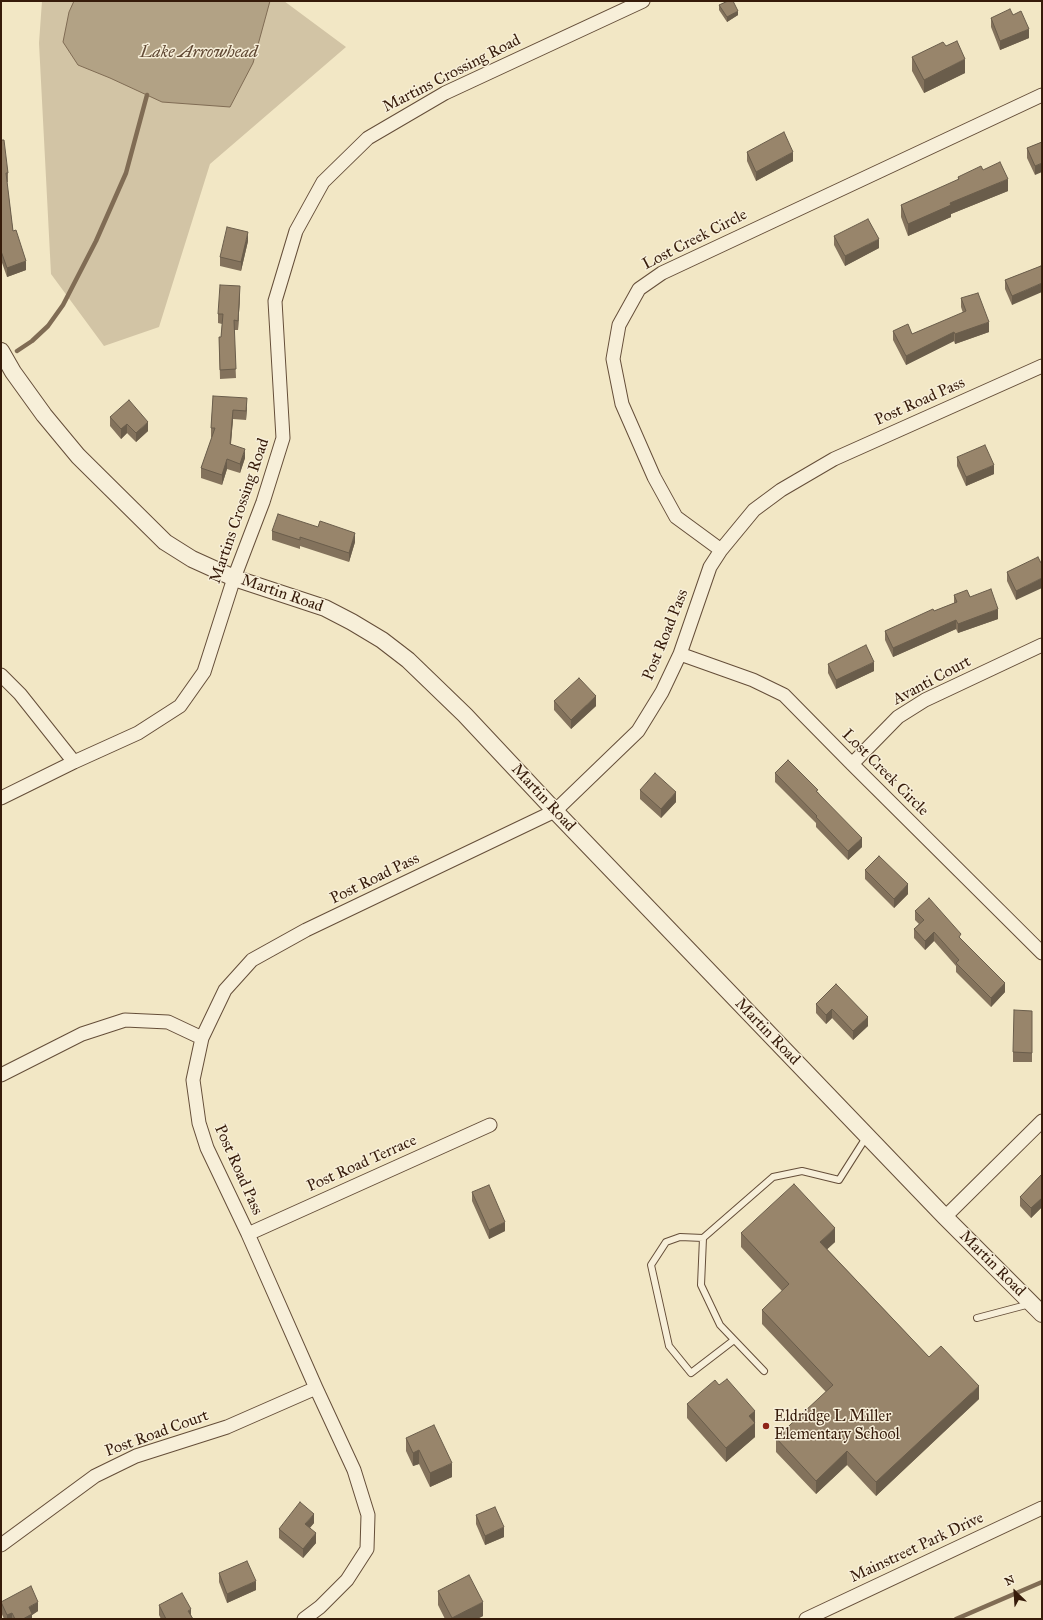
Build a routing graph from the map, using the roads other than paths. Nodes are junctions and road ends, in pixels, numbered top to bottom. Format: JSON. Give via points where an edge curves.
{"nodes":[{"id":1,"x":643,"y":1,"type":"edge"},
{"id":2,"x":1042,"y":95,"type":"edge"},
{"id":3,"x":1,"y":351,"type":"edge"},
{"id":4,"x":1042,"y":366,"type":"edge"},
{"id":5,"x":721,"y":550,"type":"junction"},
{"id":6,"x":234,"y":578,"type":"junction"},
{"id":7,"x":1042,"y":645,"type":"edge"},
{"id":8,"x":680,"y":654,"type":"junction"},
{"id":9,"x":1,"y":675,"type":"edge"},
{"id":10,"x":74,"y":762,"type":"junction"},
{"id":11,"x":852,"y":764,"type":"junction"},
{"id":12,"x":1,"y":798,"type":"edge"},
{"id":13,"x":555,"y":811,"type":"junction"},
{"id":14,"x":1042,"y":953,"type":"edge"},
{"id":15,"x":202,"y":1038,"type":"junction"},
{"id":16,"x":1,"y":1075,"type":"edge"},
{"id":17,"x":1042,"y":1121,"type":"edge"},
{"id":18,"x":490,"y":1124,"type":"dead end"},
{"id":19,"x":867,"y":1136,"type":"junction"},
{"id":20,"x":945,"y":1218,"type":"junction"},
{"id":21,"x":248,"y":1234,"type":"junction"},
{"id":22,"x":703,"y":1238,"type":"junction"},
{"id":23,"x":1037,"y":1309,"type":"edge"},
{"id":24,"x":977,"y":1318,"type":"dead end"},
{"id":25,"x":734,"y":1340,"type":"junction"},
{"id":26,"x":764,"y":1371,"type":"dead end"},
{"id":27,"x":316,"y":1388,"type":"junction"},
{"id":28,"x":1042,"y":1508,"type":"edge"},
{"id":29,"x":1,"y":1545,"type":"edge"},
{"id":30,"x":304,"y":1619,"type":"edge"},
{"id":31,"x":806,"y":1619,"type":"edge"}],
"edges":[{"from":1,"to":6,"type":"street","name":"Martins Crossing Road","via":[[445,93],[368,138],[323,182],[296,231],[275,301],[283,438],[263,502]]},
{"from":2,"to":5,"type":"street","name":"Lost Creek Circle","via":[[662,273],[639,289],[619,325],[613,359],[622,404],[654,477],[676,517]]},
{"from":3,"to":6,"type":"street","name":"Martin Road","via":[[44,415],[78,456],[144,522],[165,542],[192,559]]},
{"from":4,"to":5,"type":"street","name":"Post Road Pass","via":[[834,459],[781,490],[754,510]]},
{"from":5,"to":8,"type":"street","name":"Post Road Pass","via":[[710,567]]},
{"from":6,"to":10,"type":"street","name":"Martins Crossing Road","via":[[204,672],[180,706],[138,733]]},
{"from":6,"to":13,"type":"street","name":"Martin Road","via":[[325,608],[382,640],[408,660],[465,715]]},
{"from":7,"to":11,"type":"street","name":"Avanti Court","via":[[925,700],[898,717]]},
{"from":8,"to":11,"type":"street","name":"Lost Creek Circle","via":[[753,680],[784,695]]},
{"from":8,"to":13,"type":"street","name":"Post Road Pass","via":[[662,692],[638,731]]},
{"from":9,"to":10,"type":"street","via":[[20,694]]},
{"from":10,"to":12,"type":"street","name":"Martins Crossing Road"},
{"from":11,"to":14,"type":"street","name":"Lost Creek Circle"},
{"from":13,"to":15,"type":"street","name":"Post Road Pass","via":[[306,930],[252,960],[225,990]]},
{"from":13,"to":19,"type":"street","name":"Martin Road"},
{"from":15,"to":16,"type":"street","via":[[168,1022],[125,1020],[82,1034]]},
{"from":15,"to":21,"type":"street","name":"Post Road Pass","via":[[193,1080],[199,1123],[207,1148]]},
{"from":17,"to":20,"type":"street"},
{"from":18,"to":21,"type":"street","name":"Post Road Terrace"},
{"from":19,"to":20,"type":"street","name":"Martin Road"},
{"from":19,"to":22,"type":"lane","via":[[839,1180],[802,1171],[773,1177]]},
{"from":20,"to":23,"type":"street","name":"Martin Road"},
{"from":21,"to":27,"type":"street","name":"Post Road Pass"},
{"from":22,"to":25,"type":"lane","via":[[701,1285],[720,1325]]},
{"from":22,"to":25,"type":"lane","via":[[680,1238],[666,1242],[652,1265],[669,1346],[691,1373]]},
{"from":23,"to":24,"type":"lane"},
{"from":25,"to":26,"type":"lane"},
{"from":27,"to":29,"type":"street","name":"Post Road Court","via":[[227,1427],[136,1456],[95,1476]]},
{"from":27,"to":30,"type":"street","name":"Post Road Pass","via":[[354,1470],[368,1515],[367,1549],[347,1580]]},
{"from":28,"to":31,"type":"street","name":"Mainstreet Park Drive"}]}
